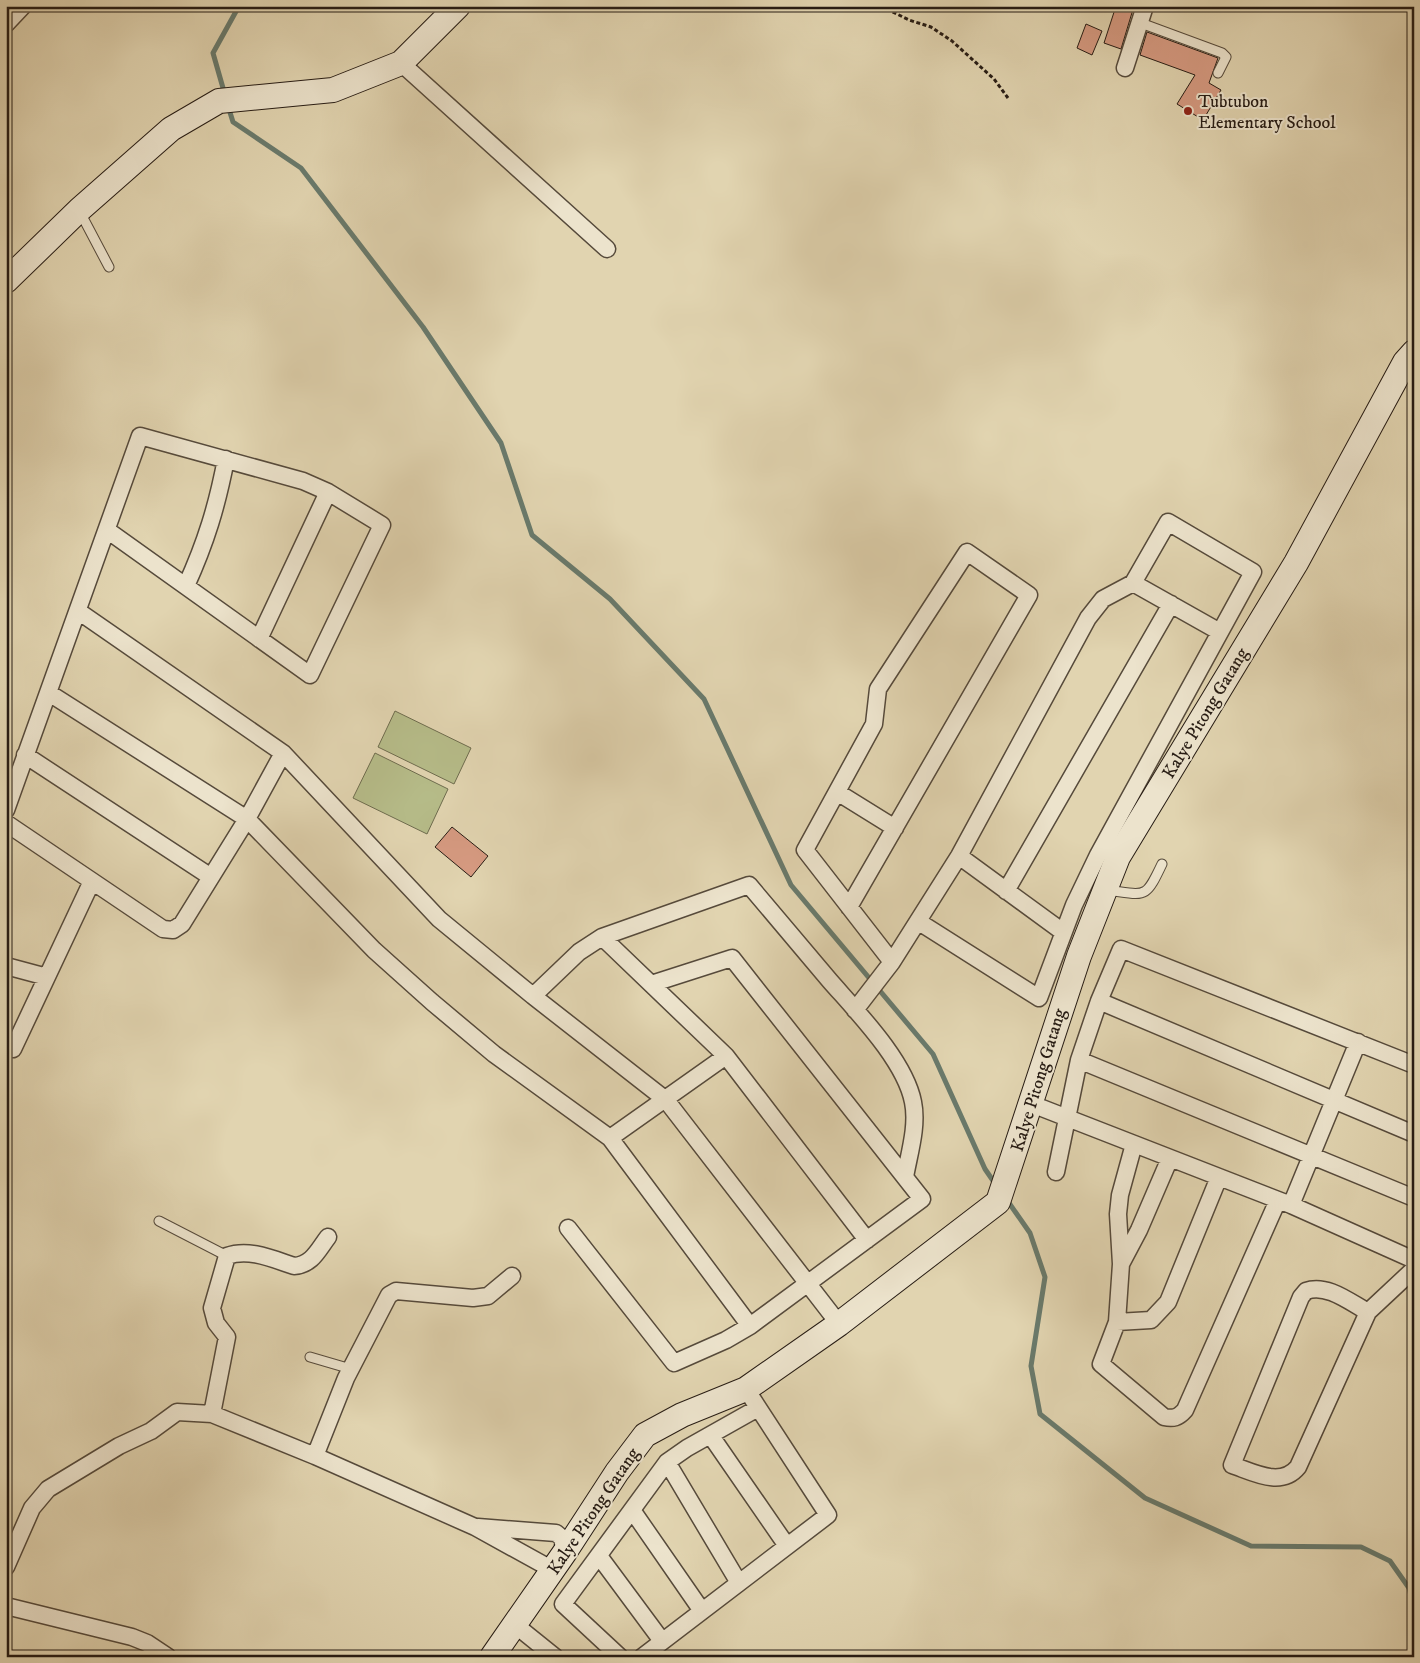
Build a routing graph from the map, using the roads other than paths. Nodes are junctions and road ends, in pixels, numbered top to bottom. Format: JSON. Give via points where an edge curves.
{"nodes":[{"id":1,"x":23,"y":6,"type":"edge"},
{"id":2,"x":458,"y":6,"type":"edge"},
{"id":3,"x":1145,"y":6,"type":"edge"},
{"id":4,"x":1138,"y":22,"type":"junction"},
{"id":5,"x":6,"y":24,"type":"edge"},
{"id":6,"x":401,"y":63,"type":"junction"},
{"id":7,"x":1125,"y":68,"type":"dead end"},
{"id":8,"x":1218,"y":74,"type":"dead end"},
{"id":9,"x":78,"y":210,"type":"junction"},
{"id":10,"x":607,"y":249,"type":"dead end"},
{"id":11,"x":109,"y":267,"type":"dead end"},
{"id":12,"x":6,"y":281,"type":"edge"},
{"id":13,"x":1414,"y":352,"type":"edge"},
{"id":14,"x":226,"y":459,"type":"junction"},
{"id":15,"x":328,"y":492,"type":"junction"},
{"id":16,"x":107,"y":530,"type":"junction"},
{"id":17,"x":1133,"y":583,"type":"junction"},
{"id":18,"x":186,"y":586,"type":"junction"},
{"id":19,"x":1171,"y":604,"type":"junction"},
{"id":20,"x":78,"y":611,"type":"junction"},
{"id":21,"x":1220,"y":632,"type":"junction"},
{"id":22,"x":259,"y":638,"type":"junction"},
{"id":23,"x":49,"y":693,"type":"junction"},
{"id":24,"x":283,"y":753,"type":"junction"},
{"id":25,"x":25,"y":755,"type":"junction"},
{"id":26,"x":837,"y":792,"type":"junction"},
{"id":27,"x":6,"y":810,"type":"edge"},
{"id":28,"x":247,"y":819,"type":"junction"},
{"id":29,"x":6,"y":823,"type":"edge"},
{"id":30,"x":895,"y":828,"type":"junction"},
{"id":31,"x":959,"y":856,"type":"junction"},
{"id":32,"x":1162,"y":864,"type":"dead end"},
{"id":33,"x":211,"y":876,"type":"junction"},
{"id":34,"x":92,"y":881,"type":"junction"},
{"id":35,"x":1103,"y":890,"type":"junction"},
{"id":36,"x":1006,"y":891,"type":"junction"},
{"id":37,"x":849,"y":907,"type":"junction"},
{"id":38,"x":919,"y":922,"type":"junction"},
{"id":39,"x":1063,"y":932,"type":"junction"},
{"id":40,"x":602,"y":937,"type":"junction"},
{"id":41,"x":892,"y":962,"type":"junction"},
{"id":42,"x":6,"y":966,"type":"edge"},
{"id":43,"x":47,"y":976,"type":"junction"},
{"id":44,"x":651,"y":984,"type":"junction"},
{"id":45,"x":533,"y":996,"type":"junction"},
{"id":46,"x":1099,"y":1001,"type":"junction"},
{"id":47,"x":855,"y":1010,"type":"junction"},
{"id":48,"x":1358,"y":1042,"type":"junction"},
{"id":49,"x":6,"y":1047,"type":"edge"},
{"id":50,"x":726,"y":1056,"type":"junction"},
{"id":51,"x":1079,"y":1060,"type":"junction"},
{"id":52,"x":1414,"y":1065,"type":"edge"},
{"id":53,"x":666,"y":1100,"type":"junction"},
{"id":54,"x":1334,"y":1100,"type":"junction"},
{"id":55,"x":1029,"y":1103,"type":"junction"},
{"id":56,"x":1066,"y":1117,"type":"junction"},
{"id":57,"x":1414,"y":1134,"type":"edge"},
{"id":58,"x":610,"y":1138,"type":"junction"},
{"id":59,"x":1134,"y":1144,"type":"junction"},
{"id":60,"x":1311,"y":1156,"type":"junction"},
{"id":61,"x":1170,"y":1158,"type":"junction"},
{"id":62,"x":1056,"y":1172,"type":"dead end"},
{"id":63,"x":1219,"y":1177,"type":"junction"},
{"id":64,"x":905,"y":1178,"type":"junction"},
{"id":65,"x":1414,"y":1198,"type":"edge"},
{"id":66,"x":1284,"y":1203,"type":"junction"},
{"id":67,"x":159,"y":1221,"type":"dead end"},
{"id":68,"x":568,"y":1228,"type":"dead end"},
{"id":69,"x":328,"y":1237,"type":"dead end"},
{"id":70,"x":868,"y":1240,"type":"junction"},
{"id":71,"x":226,"y":1256,"type":"junction"},
{"id":72,"x":1414,"y":1260,"type":"edge"},
{"id":73,"x":1121,"y":1264,"type":"junction"},
{"id":74,"x":1414,"y":1269,"type":"edge"},
{"id":75,"x":512,"y":1276,"type":"dead end"},
{"id":76,"x":807,"y":1285,"type":"junction"},
{"id":77,"x":1368,"y":1312,"type":"junction"},
{"id":78,"x":1117,"y":1322,"type":"junction"},
{"id":79,"x":839,"y":1324,"type":"junction"},
{"id":80,"x":750,"y":1326,"type":"junction"},
{"id":81,"x":310,"y":1357,"type":"dead end"},
{"id":82,"x":350,"y":1369,"type":"junction"},
{"id":83,"x":746,"y":1389,"type":"junction"},
{"id":84,"x":758,"y":1408,"type":"junction"},
{"id":85,"x":212,"y":1414,"type":"junction"},
{"id":86,"x":711,"y":1436,"type":"junction"},
{"id":87,"x":315,"y":1456,"type":"junction"},
{"id":88,"x":667,"y":1462,"type":"junction"},
{"id":89,"x":632,"y":1510,"type":"junction"},
{"id":90,"x":475,"y":1527,"type":"junction"},
{"id":91,"x":787,"y":1546,"type":"junction"},
{"id":92,"x":599,"y":1556,"type":"junction"},
{"id":93,"x":559,"y":1561,"type":"junction"},
{"id":94,"x":6,"y":1567,"type":"edge"},
{"id":95,"x":739,"y":1583,"type":"junction"},
{"id":96,"x":6,"y":1606,"type":"edge"},
{"id":97,"x":702,"y":1612,"type":"junction"},
{"id":98,"x":514,"y":1624,"type":"junction"},
{"id":99,"x":662,"y":1641,"type":"junction"},
{"id":100,"x":168,"y":1657,"type":"edge"},
{"id":101,"x":492,"y":1657,"type":"edge"},
{"id":102,"x":554,"y":1657,"type":"edge"},
{"id":103,"x":620,"y":1657,"type":"edge"},
{"id":104,"x":642,"y":1657,"type":"edge"}],
"edges":[{"from":1,"to":5,"type":"street"},
{"from":2,"to":6,"type":"street"},
{"from":3,"to":4,"type":"street"},
{"from":4,"to":7,"type":"street"},
{"from":4,"to":8,"type":"lane","via":[[1222,53],[1226,57]]},
{"from":6,"to":9,"type":"street","via":[[333,90],[228,100],[171,129]]},
{"from":6,"to":10,"type":"street"},
{"from":9,"to":11,"type":"lane"},
{"from":9,"to":12,"type":"street"},
{"from":13,"to":35,"type":"street","name":"Kalye Pitong Gatang","via":[[1405,362],[1296,563],[1118,857]]},
{"from":14,"to":15,"type":"street","via":[[278,473]]},
{"from":14,"to":16,"type":"street","via":[[140,436]]},
{"from":14,"to":18,"type":"street","via":[[205,545]]},
{"from":15,"to":22,"type":"street"},
{"from":15,"to":22,"type":"street","via":[[382,525],[310,675]]},
{"from":16,"to":18,"type":"street"},
{"from":16,"to":20,"type":"street"},
{"from":17,"to":19,"type":"street"},
{"from":17,"to":21,"type":"street","via":[[1168,522],[1253,572]]},
{"from":17,"to":31,"type":"street","via":[[1103,599],[1088,618]]},
{"from":18,"to":22,"type":"street"},
{"from":19,"to":21,"type":"street"},
{"from":19,"to":36,"type":"street"},
{"from":20,"to":23,"type":"street"},
{"from":20,"to":24,"type":"street"},
{"from":21,"to":39,"type":"street","via":[[1098,855]]},
{"from":23,"to":25,"type":"street"},
{"from":23,"to":28,"type":"street"},
{"from":24,"to":28,"type":"street"},
{"from":24,"to":45,"type":"street","via":[[439,919]]},
{"from":25,"to":27,"type":"street"},
{"from":25,"to":33,"type":"street"},
{"from":26,"to":30,"type":"street"},
{"from":26,"to":30,"type":"street","via":[[874,724],[878,688],[967,552],[1029,594]]},
{"from":26,"to":37,"type":"street","via":[[805,850]]},
{"from":28,"to":33,"type":"street"},
{"from":28,"to":58,"type":"street","via":[[374,950],[432,1002],[494,1054]]},
{"from":29,"to":34,"type":"street"},
{"from":30,"to":37,"type":"street"},
{"from":31,"to":36,"type":"street"},
{"from":31,"to":38,"type":"street"},
{"from":32,"to":35,"type":"lane","via":[[1149,890],[1143,894]]},
{"from":33,"to":34,"type":"street","via":[[182,924],[168,930]]},
{"from":34,"to":43,"type":"street"},
{"from":35,"to":55,"type":"street","name":"Kalye Pitong Gatang"},
{"from":36,"to":39,"type":"street"},
{"from":37,"to":41,"type":"street"},
{"from":38,"to":39,"type":"street","via":[[1039,998]]},
{"from":38,"to":41,"type":"street"},
{"from":40,"to":44,"type":"street"},
{"from":40,"to":45,"type":"street","via":[[579,952]]},
{"from":40,"to":47,"type":"street","via":[[749,885]]},
{"from":41,"to":47,"type":"street"},
{"from":42,"to":43,"type":"street"},
{"from":43,"to":49,"type":"street","via":[[13,1049]]},
{"from":44,"to":50,"type":"street"},
{"from":44,"to":64,"type":"street","via":[[732,958]]},
{"from":45,"to":53,"type":"street"},
{"from":46,"to":48,"type":"street","via":[[1121,949]]},
{"from":46,"to":51,"type":"street"},
{"from":46,"to":54,"type":"street"},
{"from":47,"to":64,"type":"street","via":[[900,1068],[909,1085],[914,1104],[914,1125]]},
{"from":48,"to":52,"type":"street"},
{"from":48,"to":54,"type":"street"},
{"from":50,"to":53,"type":"street"},
{"from":50,"to":70,"type":"street"},
{"from":51,"to":56,"type":"street"},
{"from":51,"to":60,"type":"street"},
{"from":53,"to":58,"type":"street"},
{"from":53,"to":76,"type":"street"},
{"from":54,"to":57,"type":"street"},
{"from":54,"to":60,"type":"street"},
{"from":55,"to":56,"type":"street"},
{"from":55,"to":79,"type":"street","name":"Kalye Pitong Gatang","via":[[998,1202]]},
{"from":56,"to":59,"type":"street"},
{"from":56,"to":62,"type":"street"},
{"from":58,"to":80,"type":"street"},
{"from":59,"to":61,"type":"street"},
{"from":59,"to":73,"type":"street","via":[[1120,1195]]},
{"from":60,"to":65,"type":"street"},
{"from":60,"to":66,"type":"street"},
{"from":61,"to":63,"type":"street"},
{"from":61,"to":73,"type":"street"},
{"from":63,"to":66,"type":"street"},
{"from":63,"to":78,"type":"street","via":[[1168,1302],[1151,1320]]},
{"from":64,"to":70,"type":"street","via":[[922,1199]]},
{"from":66,"to":72,"type":"street"},
{"from":66,"to":78,"type":"street","via":[[1185,1410],[1179,1416],[1172,1419],[1157,1413],[1100,1364]]},
{"from":67,"to":71,"type":"lane"},
{"from":68,"to":80,"type":"street","via":[[674,1363]]},
{"from":69,"to":71,"type":"street","via":[[311,1260],[302,1266],[250,1254]]},
{"from":70,"to":76,"type":"street"},
{"from":71,"to":85,"type":"street","via":[[212,1308],[216,1324],[227,1337]]},
{"from":73,"to":78,"type":"street"},
{"from":74,"to":77,"type":"street"},
{"from":75,"to":82,"type":"street","via":[[488,1296],[473,1298],[393,1292],[375,1318]]},
{"from":76,"to":79,"type":"street"},
{"from":76,"to":80,"type":"street"},
{"from":77,"to":77,"type":"street","via":[[1293,1474],[1286,1478],[1274,1477],[1232,1464],[1306,1291],[1312,1288],[1328,1290]]},
{"from":79,"to":83,"type":"street","name":"Kalye Pitong Gatang"},
{"from":81,"to":82,"type":"lane"},
{"from":82,"to":87,"type":"street"},
{"from":83,"to":84,"type":"street"},
{"from":83,"to":93,"type":"street","name":"Kalye Pitong Gatang","via":[[682,1415],[645,1435]]},
{"from":84,"to":86,"type":"street"},
{"from":84,"to":91,"type":"street","via":[[828,1515]]},
{"from":85,"to":87,"type":"street"},
{"from":85,"to":94,"type":"street","via":[[177,1412],[151,1431],[119,1446],[48,1490],[32,1508]]},
{"from":86,"to":88,"type":"street"},
{"from":86,"to":91,"type":"street"},
{"from":87,"to":90,"type":"street"},
{"from":88,"to":89,"type":"street"},
{"from":88,"to":95,"type":"street"},
{"from":89,"to":92,"type":"street"},
{"from":89,"to":97,"type":"street"},
{"from":90,"to":93,"type":"street"},
{"from":90,"to":93,"type":"street","via":[[556,1534],[562,1538]]},
{"from":91,"to":95,"type":"street"},
{"from":92,"to":99,"type":"street"},
{"from":92,"to":103,"type":"street","via":[[563,1604]]},
{"from":93,"to":98,"type":"street","name":"Kalye Pitong Gatang"},
{"from":95,"to":97,"type":"street"},
{"from":96,"to":100,"type":"street","via":[[132,1637]]},
{"from":97,"to":99,"type":"street"},
{"from":98,"to":101,"type":"street","name":"Kalye Pitong Gatang"},
{"from":98,"to":102,"type":"street"},
{"from":99,"to":104,"type":"street"}]}
